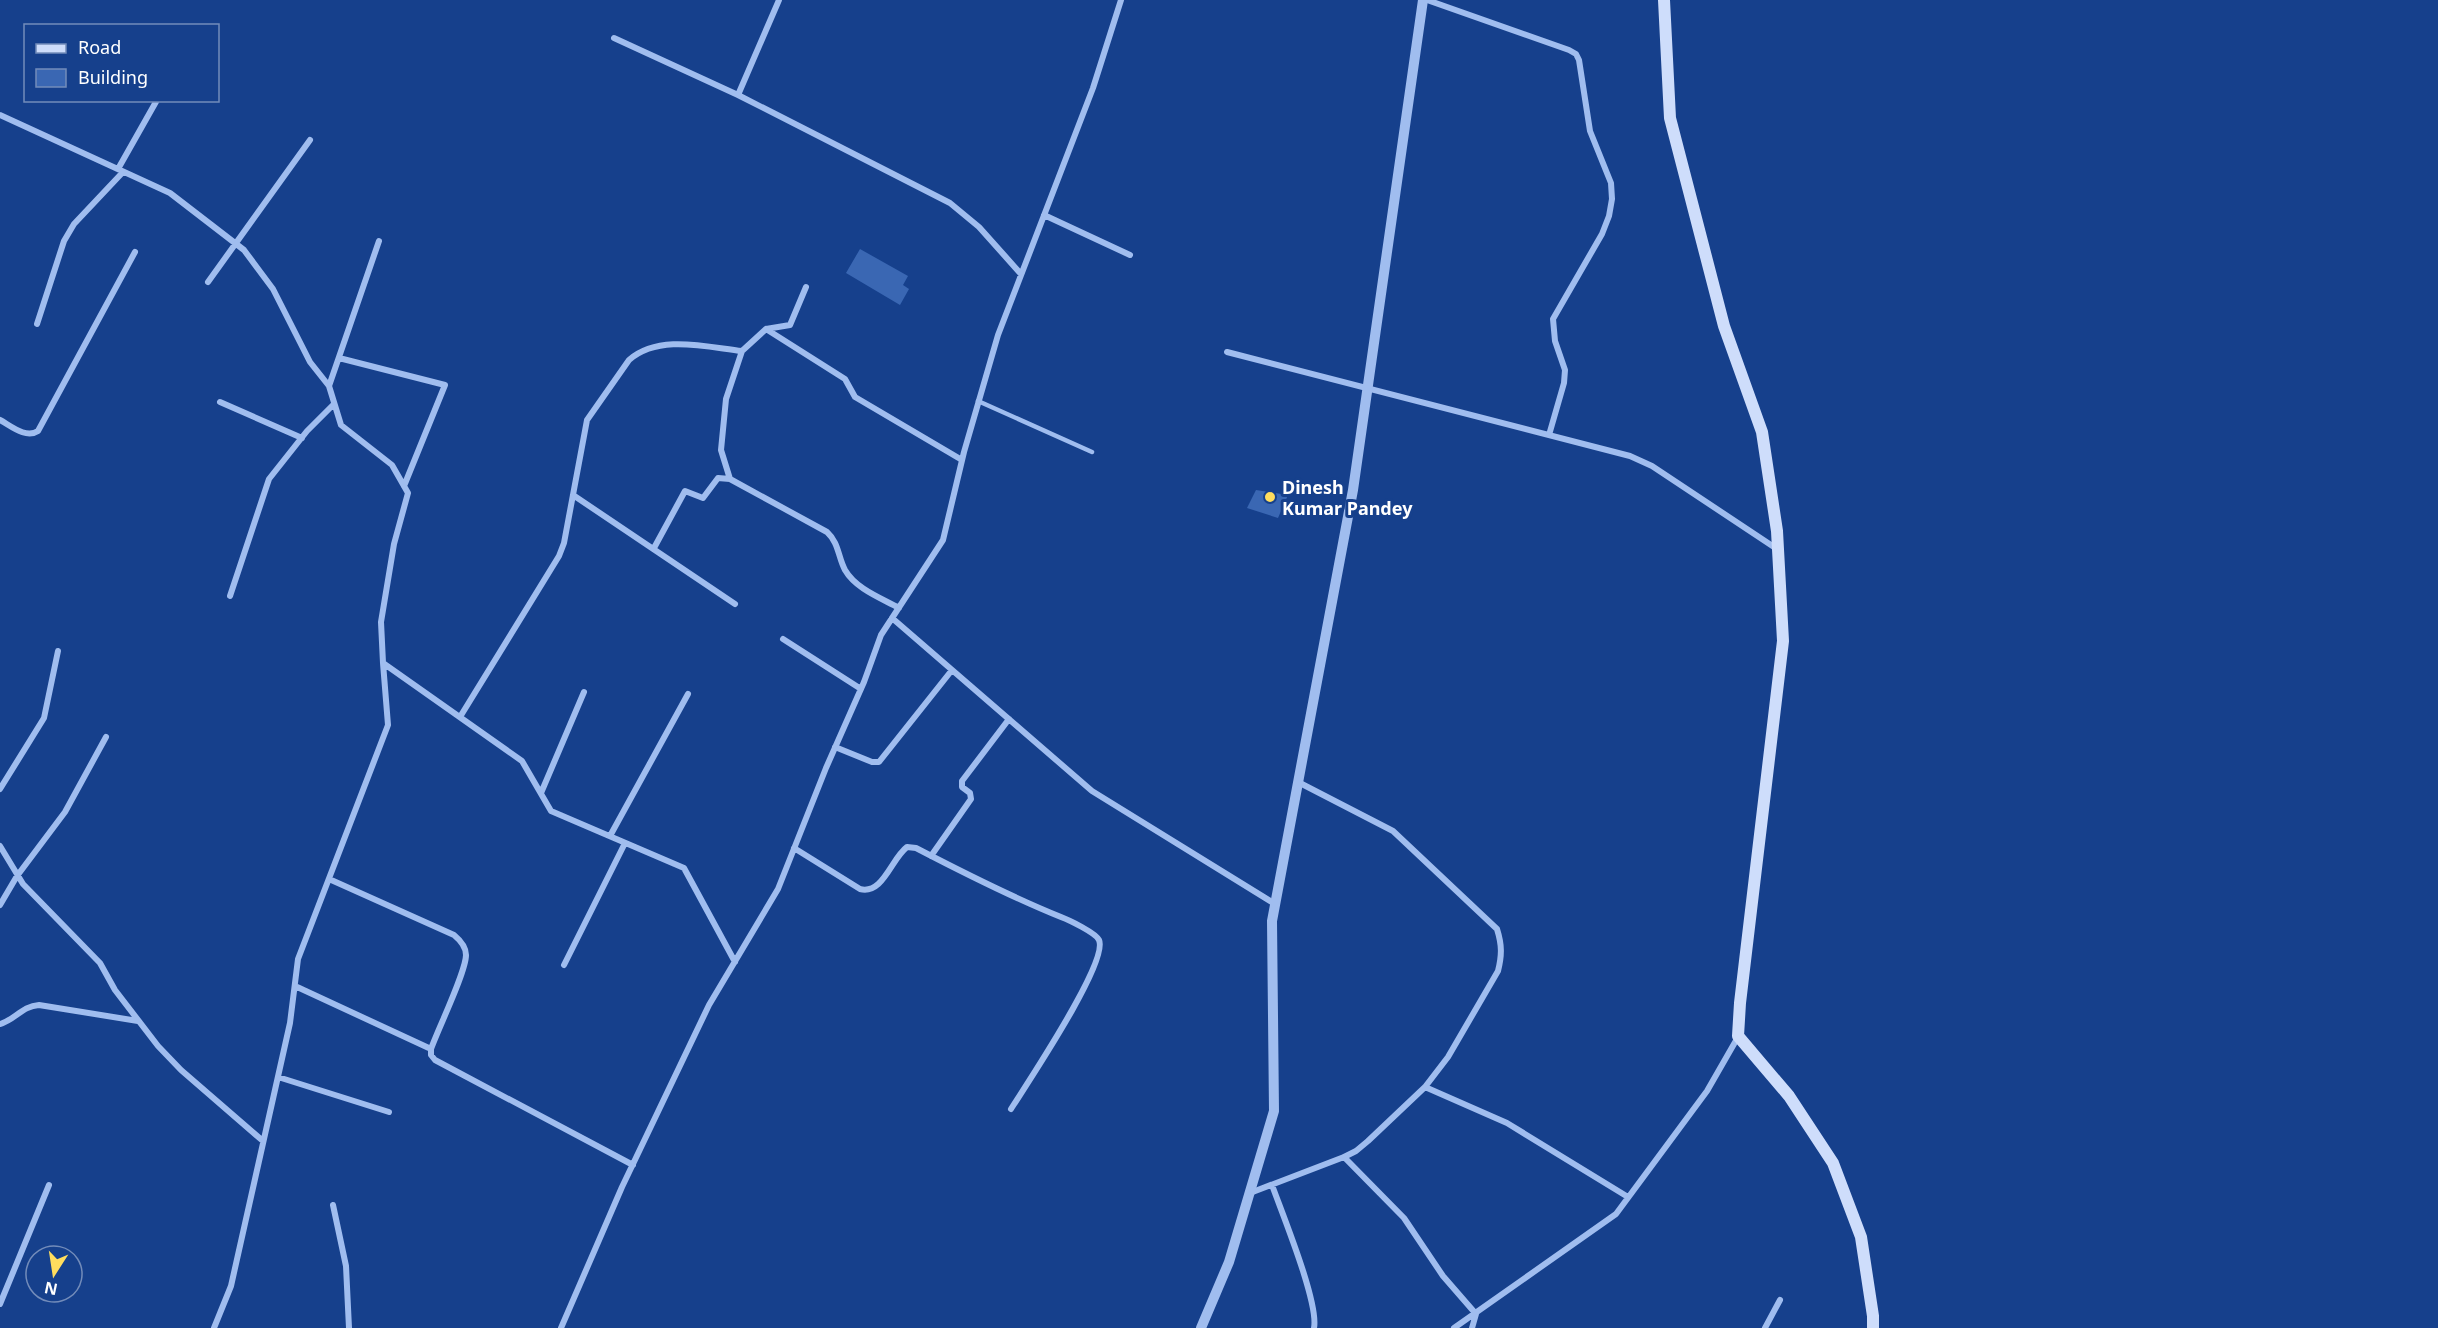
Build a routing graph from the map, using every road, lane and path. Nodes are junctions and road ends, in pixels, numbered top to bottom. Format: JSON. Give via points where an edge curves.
{"nodes":[{"id":1,"x":779,"y":0,"type":"edge"},
{"id":2,"x":1121,"y":0,"type":"edge"},
{"id":3,"x":1425,"y":0,"type":"edge"},
{"id":4,"x":1664,"y":0,"type":"edge"},
{"id":5,"x":614,"y":38,"type":"dead end"},
{"id":6,"x":738,"y":95,"type":"junction"},
{"id":7,"x":156,"y":102,"type":"edge"},
{"id":8,"x":0,"y":115,"type":"edge"},
{"id":9,"x":310,"y":140,"type":"dead end"},
{"id":10,"x":121,"y":170,"type":"junction"},
{"id":11,"x":1044,"y":216,"type":"junction"},
{"id":12,"x":379,"y":241,"type":"dead end"},
{"id":13,"x":234,"y":243,"type":"junction"},
{"id":14,"x":135,"y":252,"type":"dead end"},
{"id":15,"x":1130,"y":255,"type":"dead end"},
{"id":16,"x":1021,"y":274,"type":"junction"},
{"id":17,"x":208,"y":282,"type":"dead end"},
{"id":18,"x":806,"y":287,"type":"dead end"},
{"id":19,"x":37,"y":324,"type":"dead end"},
{"id":20,"x":766,"y":329,"type":"junction"},
{"id":21,"x":742,"y":351,"type":"junction"},
{"id":22,"x":1227,"y":352,"type":"dead end"},
{"id":23,"x":339,"y":357,"type":"junction"},
{"id":24,"x":329,"y":386,"type":"junction"},
{"id":25,"x":1368,"y":387,"type":"junction"},
{"id":26,"x":978,"y":401,"type":"junction"},
{"id":27,"x":220,"y":402,"type":"dead end"},
{"id":28,"x":334,"y":404,"type":"junction"},
{"id":29,"x":0,"y":420,"type":"edge"},
{"id":30,"x":1549,"y":435,"type":"junction"},
{"id":31,"x":302,"y":438,"type":"junction"},
{"id":32,"x":1092,"y":452,"type":"dead end"},
{"id":33,"x":962,"y":460,"type":"junction"},
{"id":34,"x":730,"y":479,"type":"junction"},
{"id":35,"x":404,"y":486,"type":"junction"},
{"id":36,"x":573,"y":495,"type":"junction"},
{"id":37,"x":654,"y":548,"type":"junction"},
{"id":38,"x":1778,"y":549,"type":"junction"},
{"id":39,"x":230,"y":596,"type":"dead end"},
{"id":40,"x":735,"y":604,"type":"dead end"},
{"id":41,"x":899,"y":608,"type":"junction"},
{"id":42,"x":892,"y":618,"type":"junction"},
{"id":43,"x":783,"y":639,"type":"dead end"},
{"id":44,"x":58,"y":651,"type":"dead end"},
{"id":45,"x":383,"y":663,"type":"junction"},
{"id":46,"x":952,"y":670,"type":"junction"},
{"id":47,"x":861,"y":689,"type":"junction"},
{"id":48,"x":584,"y":692,"type":"dead end"},
{"id":49,"x":688,"y":694,"type":"dead end"},
{"id":50,"x":460,"y":717,"type":"junction"},
{"id":51,"x":1009,"y":719,"type":"junction"},
{"id":52,"x":106,"y":737,"type":"dead end"},
{"id":53,"x":835,"y":747,"type":"junction"},
{"id":54,"x":1299,"y":782,"type":"junction"},
{"id":55,"x":0,"y":789,"type":"edge"},
{"id":56,"x":541,"y":793,"type":"junction"},
{"id":57,"x":610,"y":836,"type":"junction"},
{"id":58,"x":625,"y":843,"type":"junction"},
{"id":59,"x":0,"y":846,"type":"edge"},
{"id":60,"x":794,"y":848,"type":"junction"},
{"id":61,"x":931,"y":856,"type":"junction"},
{"id":62,"x":17,"y":876,"type":"junction"},
{"id":63,"x":329,"y":879,"type":"junction"},
{"id":64,"x":1275,"y":904,"type":"junction"},
{"id":65,"x":0,"y":905,"type":"edge"},
{"id":66,"x":735,"y":962,"type":"junction"},
{"id":67,"x":564,"y":965,"type":"dead end"},
{"id":68,"x":295,"y":986,"type":"junction"},
{"id":69,"x":138,"y":1021,"type":"junction"},
{"id":70,"x":0,"y":1024,"type":"edge"},
{"id":71,"x":1738,"y":1036,"type":"junction"},
{"id":72,"x":431,"y":1049,"type":"junction"},
{"id":73,"x":278,"y":1077,"type":"junction"},
{"id":74,"x":1425,"y":1087,"type":"junction"},
{"id":75,"x":1011,"y":1109,"type":"dead end"},
{"id":76,"x":389,"y":1112,"type":"dead end"},
{"id":77,"x":263,"y":1141,"type":"junction"},
{"id":78,"x":1344,"y":1156,"type":"junction"},
{"id":79,"x":633,"y":1165,"type":"junction"},
{"id":80,"x":49,"y":1185,"type":"dead end"},
{"id":81,"x":1272,"y":1185,"type":"junction"},
{"id":82,"x":1250,"y":1194,"type":"junction"},
{"id":83,"x":1628,"y":1197,"type":"junction"},
{"id":84,"x":333,"y":1205,"type":"dead end"},
{"id":85,"x":1780,"y":1300,"type":"dead end"},
{"id":86,"x":0,"y":1304,"type":"edge"},
{"id":87,"x":1476,"y":1314,"type":"junction"},
{"id":88,"x":214,"y":1328,"type":"edge"},
{"id":89,"x":349,"y":1328,"type":"edge"},
{"id":90,"x":561,"y":1328,"type":"edge"},
{"id":91,"x":1201,"y":1328,"type":"edge"},
{"id":92,"x":1314,"y":1328,"type":"edge"},
{"id":93,"x":1454,"y":1328,"type":"edge"},
{"id":94,"x":1472,"y":1328,"type":"edge"},
{"id":95,"x":1765,"y":1328,"type":"edge"},
{"id":96,"x":1873,"y":1328,"type":"edge"}],
"edges":[{"from":1,"to":6,"type":"street"},
{"from":2,"to":11,"type":"street","via":[[1094,88]]},
{"from":3,"to":25,"type":"street"},
{"from":3,"to":30,"type":"street","via":[[1569,50],[1579,60],[1590,131],[1611,183],[1612,199],[1602,234],[1553,320],[1565,370]]},
{"from":4,"to":38,"type":"main road","via":[[1670,118],[1724,326],[1761,432]]},
{"from":5,"to":6,"type":"street"},
{"from":6,"to":16,"type":"street","via":[[950,203],[979,227]]},
{"from":7,"to":10,"type":"street"},
{"from":8,"to":10,"type":"street"},
{"from":9,"to":13,"type":"street"},
{"from":10,"to":13,"type":"street","via":[[170,194]]},
{"from":10,"to":19,"type":"street","via":[[64,241]]},
{"from":11,"to":15,"type":"street"},
{"from":11,"to":16,"type":"street"},
{"from":12,"to":23,"type":"street"},
{"from":13,"to":17,"type":"street"},
{"from":13,"to":24,"type":"street","via":[[273,289],[310,362]]},
{"from":14,"to":29,"type":"street","via":[[38,431],[25,434]]},
{"from":16,"to":26,"type":"street"},
{"from":18,"to":20,"type":"street","via":[[790,325]]},
{"from":20,"to":21,"type":"street"},
{"from":20,"to":33,"type":"street","via":[[845,379],[855,397]]},
{"from":21,"to":34,"type":"street","via":[[726,399],[721,450]]},
{"from":21,"to":36,"type":"street","via":[[668,344],[635,355],[590,413]]},
{"from":22,"to":25,"type":"street"},
{"from":23,"to":24,"type":"street"},
{"from":23,"to":35,"type":"street","via":[[446,385]]},
{"from":24,"to":28,"type":"street"},
{"from":25,"to":30,"type":"street"},
{"from":25,"to":54,"type":"street"},
{"from":26,"to":32,"type":"lane"},
{"from":26,"to":33,"type":"street"},
{"from":27,"to":31,"type":"street"},
{"from":28,"to":31,"type":"street"},
{"from":28,"to":35,"type":"street","via":[[341,425],[392,465]]},
{"from":30,"to":38,"type":"street","via":[[1642,461]]},
{"from":31,"to":39,"type":"street","via":[[266,486]]},
{"from":33,"to":41,"type":"street","via":[[943,540]]},
{"from":34,"to":37,"type":"street","via":[[718,478],[703,498],[685,491]]},
{"from":34,"to":41,"type":"street","via":[[827,532],[850,577]]},
{"from":35,"to":45,"type":"street","via":[[408,493],[394,544],[381,622]]},
{"from":36,"to":37,"type":"street"},
{"from":36,"to":50,"type":"street","via":[[564,543],[555,564]]},
{"from":37,"to":40,"type":"street"},
{"from":38,"to":71,"type":"main road","via":[[1783,641]]},
{"from":41,"to":42,"type":"street"},
{"from":42,"to":46,"type":"street"},
{"from":42,"to":47,"type":"street","via":[[881,635]]},
{"from":43,"to":47,"type":"street"},
{"from":44,"to":55,"type":"street","via":[[44,718]]},
{"from":45,"to":50,"type":"street"},
{"from":45,"to":63,"type":"street","via":[[388,725]]},
{"from":46,"to":51,"type":"street"},
{"from":46,"to":53,"type":"street","via":[[879,762]]},
{"from":47,"to":53,"type":"street"},
{"from":48,"to":56,"type":"street"},
{"from":49,"to":57,"type":"street"},
{"from":50,"to":56,"type":"street","via":[[522,761]]},
{"from":51,"to":61,"type":"street","via":[[962,781],[971,799]]},
{"from":51,"to":64,"type":"street","via":[[1092,791]]},
{"from":52,"to":62,"type":"street","via":[[65,812]]},
{"from":53,"to":60,"type":"street"},
{"from":54,"to":64,"type":"street"},
{"from":54,"to":74,"type":"street","via":[[1393,831],[1497,929],[1502,949],[1498,971],[1448,1057]]},
{"from":56,"to":57,"type":"street","via":[[551,811]]},
{"from":57,"to":58,"type":"street"},
{"from":58,"to":66,"type":"street","via":[[684,868]]},
{"from":58,"to":67,"type":"street"},
{"from":59,"to":62,"type":"street"},
{"from":60,"to":61,"type":"street","via":[[867,891],[876,888],[907,847]]},
{"from":60,"to":66,"type":"street","via":[[778,890]]},
{"from":61,"to":75,"type":"street","via":[[1012,898],[1068,920],[1100,940],[1083,993]]},
{"from":62,"to":65,"type":"street"},
{"from":62,"to":69,"type":"street","via":[[100,963]]},
{"from":63,"to":68,"type":"street","via":[[298,959]]},
{"from":63,"to":72,"type":"street","via":[[454,934],[465,948],[465,964]]},
{"from":64,"to":82,"type":"street","via":[[1274,1111]]},
{"from":66,"to":79,"type":"street","via":[[710,1005]]},
{"from":68,"to":72,"type":"street"},
{"from":68,"to":73,"type":"street"},
{"from":69,"to":70,"type":"street","via":[[30,1005]]},
{"from":69,"to":77,"type":"street","via":[[181,1070]]},
{"from":71,"to":83,"type":"street","via":[[1707,1091]]},
{"from":71,"to":96,"type":"main road","via":[[1790,1096],[1833,1163],[1861,1237]]},
{"from":72,"to":79,"type":"street","via":[[435,1060]]},
{"from":73,"to":76,"type":"street"},
{"from":73,"to":77,"type":"street"},
{"from":74,"to":78,"type":"street","via":[[1368,1141]]},
{"from":74,"to":83,"type":"street","via":[[1507,1123]]},
{"from":77,"to":88,"type":"street","via":[[231,1286]]},
{"from":78,"to":81,"type":"street"},
{"from":78,"to":87,"type":"street","via":[[1404,1218],[1443,1276]]},
{"from":79,"to":90,"type":"street"},
{"from":80,"to":86,"type":"street"},
{"from":81,"to":82,"type":"street"},
{"from":81,"to":92,"type":"street","via":[[1305,1278]]},
{"from":82,"to":91,"type":"street","via":[[1229,1262]]},
{"from":83,"to":87,"type":"street","via":[[1616,1214]]},
{"from":84,"to":89,"type":"street","via":[[346,1266]]},
{"from":85,"to":95,"type":"street"},
{"from":87,"to":93,"type":"street"},
{"from":87,"to":94,"type":"street"}]}
